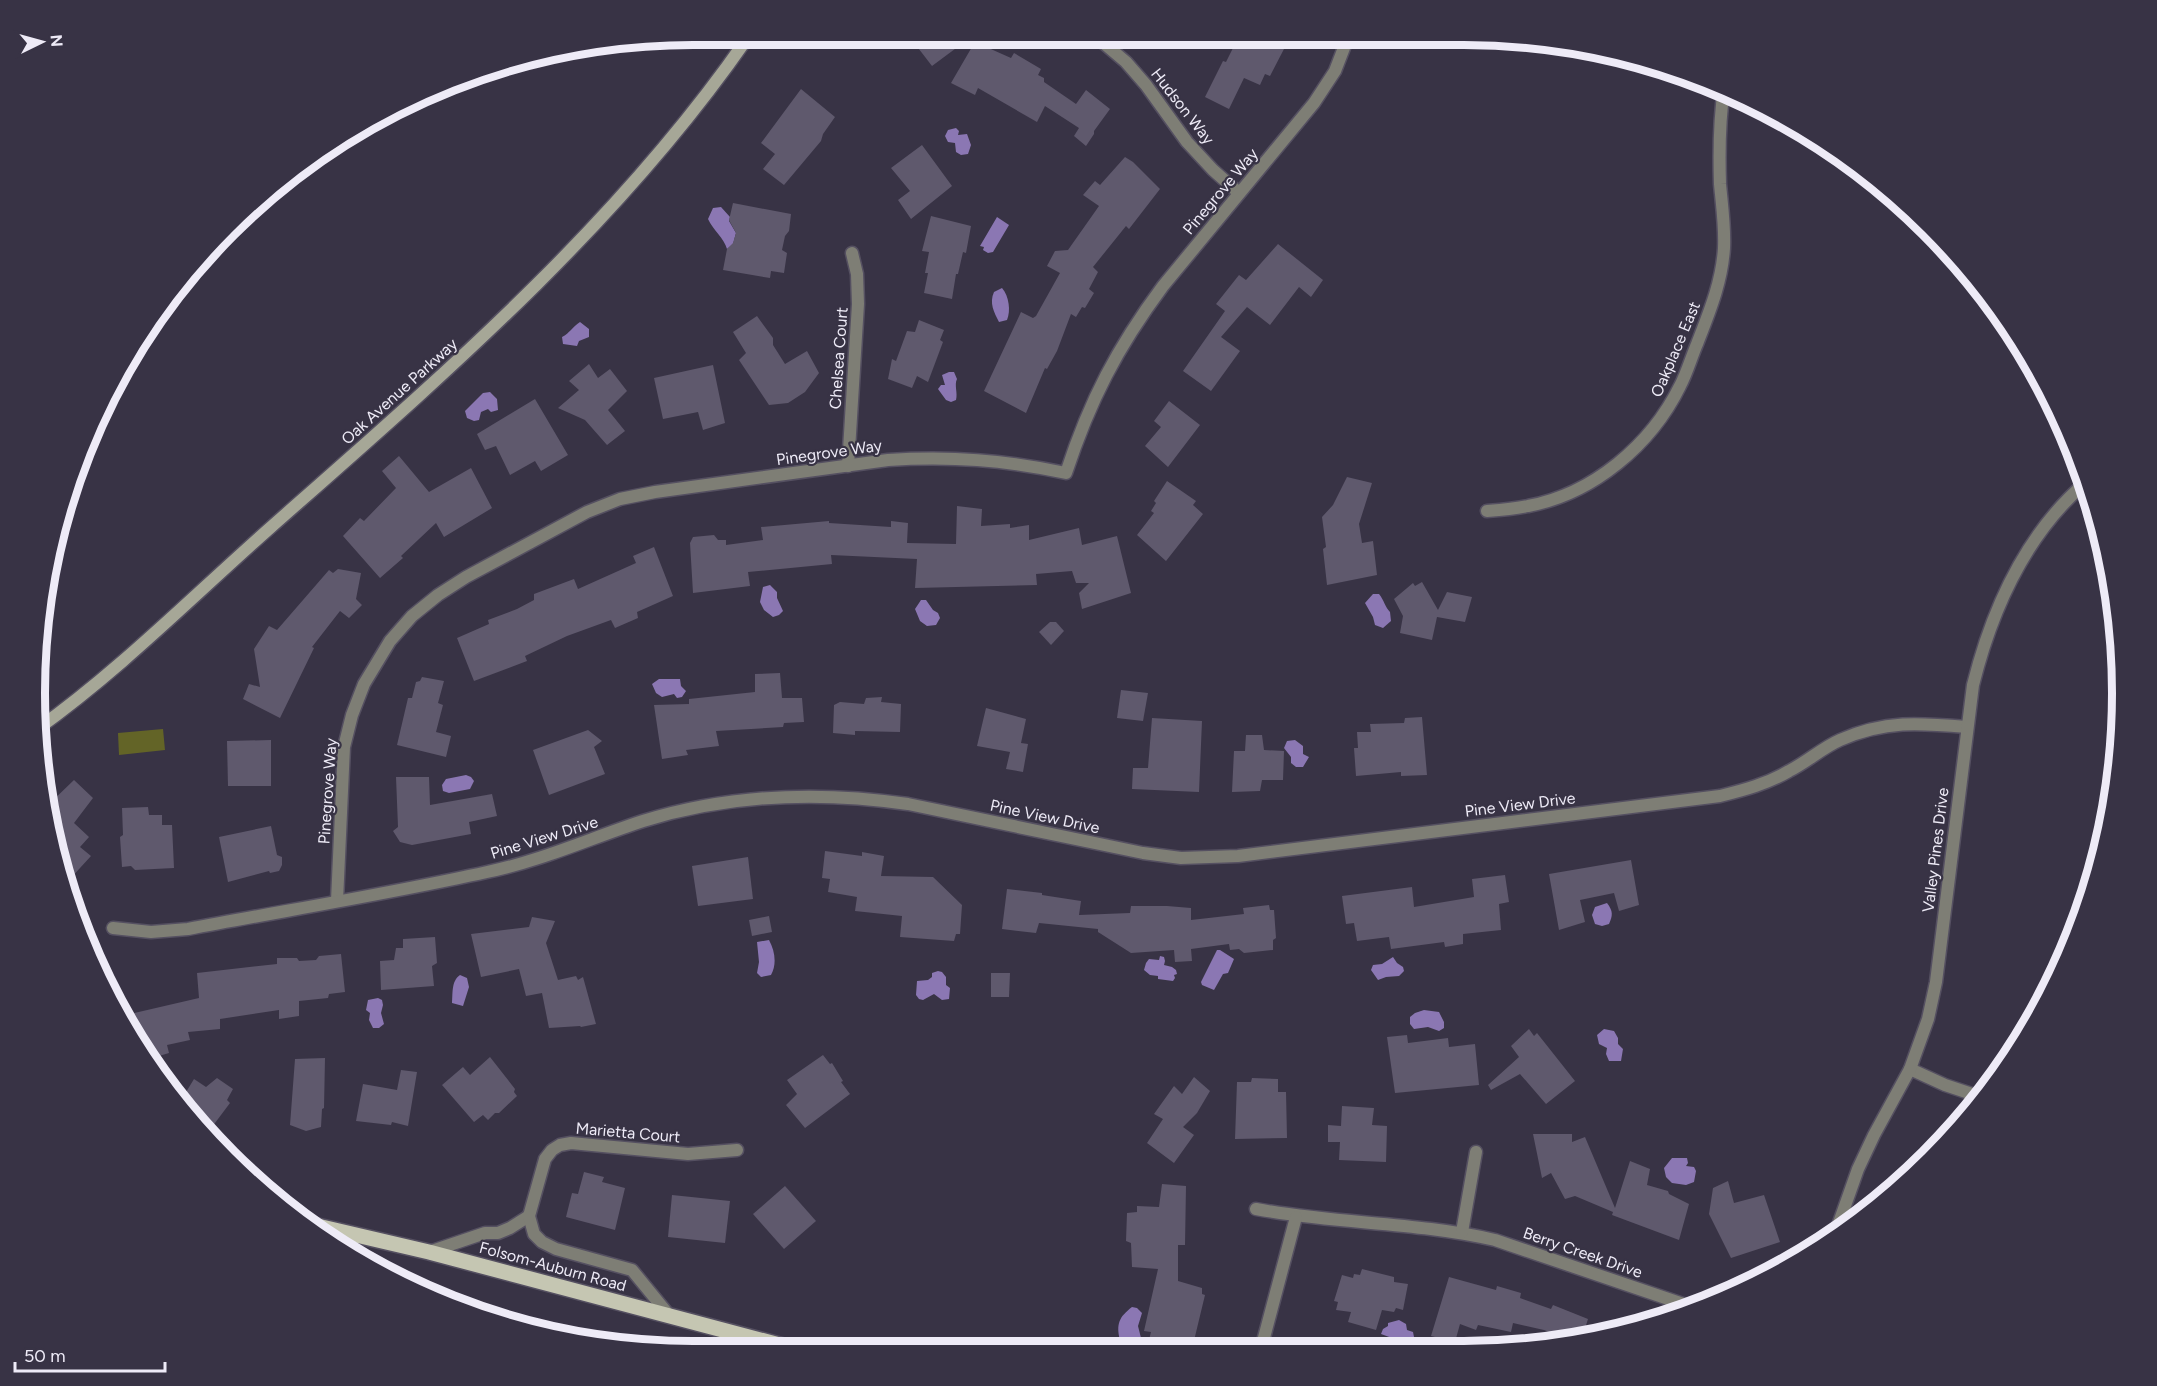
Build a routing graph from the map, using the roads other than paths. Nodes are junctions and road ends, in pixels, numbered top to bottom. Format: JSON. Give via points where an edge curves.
{"nodes":[{"id":1,"x":743,"y":45,"type":"edge"},
{"id":2,"x":1106,"y":45,"type":"edge"},
{"id":3,"x":1345,"y":45,"type":"edge"},
{"id":4,"x":1723,"y":99,"type":"edge"},
{"id":5,"x":1239,"y":193,"type":"junction"},
{"id":6,"x":852,"y":253,"type":"dead end"},
{"id":7,"x":848,"y":466,"type":"junction"},
{"id":8,"x":2079,"y":489,"type":"edge"},
{"id":9,"x":1487,"y":511,"type":"dead end"},
{"id":10,"x":46,"y":722,"type":"edge"},
{"id":11,"x":1967,"y":727,"type":"junction"},
{"id":12,"x":337,"y":901,"type":"junction"},
{"id":13,"x":113,"y":928,"type":"dead end"},
{"id":14,"x":1910,"y":1069,"type":"junction"},
{"id":15,"x":1972,"y":1094,"type":"edge"},
{"id":16,"x":737,"y":1150,"type":"dead end"},
{"id":17,"x":1476,"y":1152,"type":"dead end"},
{"id":18,"x":1256,"y":1209,"type":"dead end"},
{"id":19,"x":529,"y":1216,"type":"junction"},
{"id":20,"x":1296,"y":1217,"type":"junction"},
{"id":21,"x":1840,"y":1220,"type":"edge"},
{"id":22,"x":328,"y":1228,"type":"edge"},
{"id":23,"x":1462,"y":1232,"type":"junction"},
{"id":24,"x":429,"y":1252,"type":"junction"},
{"id":25,"x":1682,"y":1303,"type":"edge"},
{"id":26,"x":668,"y":1314,"type":"junction"},
{"id":27,"x":765,"y":1341,"type":"edge"},
{"id":28,"x":1264,"y":1341,"type":"edge"}],
"edges":[{"from":1,"to":10,"type":"main road","name":"Oak Avenue Parkway","via":[[664,147],[477,343],[158,630]]},
{"from":2,"to":5,"type":"street","name":"Hudson Way","via":[[1146,85],[1213,170]]},
{"from":3,"to":5,"type":"street","name":"Pinegrove Way","via":[[1325,87]]},
{"from":4,"to":9,"type":"street","name":"Oakplace East","via":[[1719,149],[1724,219],[1721,270],[1711,310],[1665,413],[1625,459],[1600,477],[1559,498]]},
{"from":5,"to":7,"type":"street","name":"Pinegrove Way","via":[[1163,286],[1116,356],[1093,400],[1065,473],[977,459],[924,458]]},
{"from":6,"to":7,"type":"street","name":"Chelsea Court","via":[[858,304]]},
{"from":7,"to":12,"type":"street","name":"Pinegrove Way","via":[[620,499],[587,512],[466,577],[412,616],[372,669],[352,715],[342,763]]},
{"from":8,"to":11,"type":"street","name":"Valley Pines Drive","via":[[2032,545],[1995,612],[1982,648]]},
{"from":11,"to":12,"type":"street","name":"Pine View Drive","via":[[1914,722],[1876,727],[1840,740],[1757,787],[1720,796],[1238,856],[1181,858],[1143,853],[870,798],[755,798],[698,807],[642,822],[488,872]]},
{"from":11,"to":14,"type":"street","name":"Valley Pines Drive","via":[[1936,982]]},
{"from":12,"to":13,"type":"street","name":"Pine View Drive","via":[[170,932]]},
{"from":14,"to":15,"type":"street"},
{"from":14,"to":21,"type":"street","name":"Valley Pines Drive","via":[[1858,1169]]},
{"from":16,"to":19,"type":"street","name":"Marietta Court","via":[[688,1154],[560,1145],[545,1160]]},
{"from":17,"to":23,"type":"street"},
{"from":18,"to":20,"type":"street","name":"Berry Creek Drive"},
{"from":19,"to":24,"type":"street","via":[[498,1233],[485,1233]]},
{"from":19,"to":26,"type":"street","via":[[534,1234],[542,1242],[632,1270]]},
{"from":20,"to":23,"type":"street","name":"Berry Creek Drive"},
{"from":20,"to":28,"type":"street"},
{"from":22,"to":24,"type":"main road","name":"Folsom-Auburn Road"},
{"from":23,"to":25,"type":"street","name":"Berry Creek Drive"},
{"from":24,"to":26,"type":"main road","name":"Folsom-Auburn Road"},
{"from":26,"to":27,"type":"main road","name":"Folsom-Auburn Road"}]}
